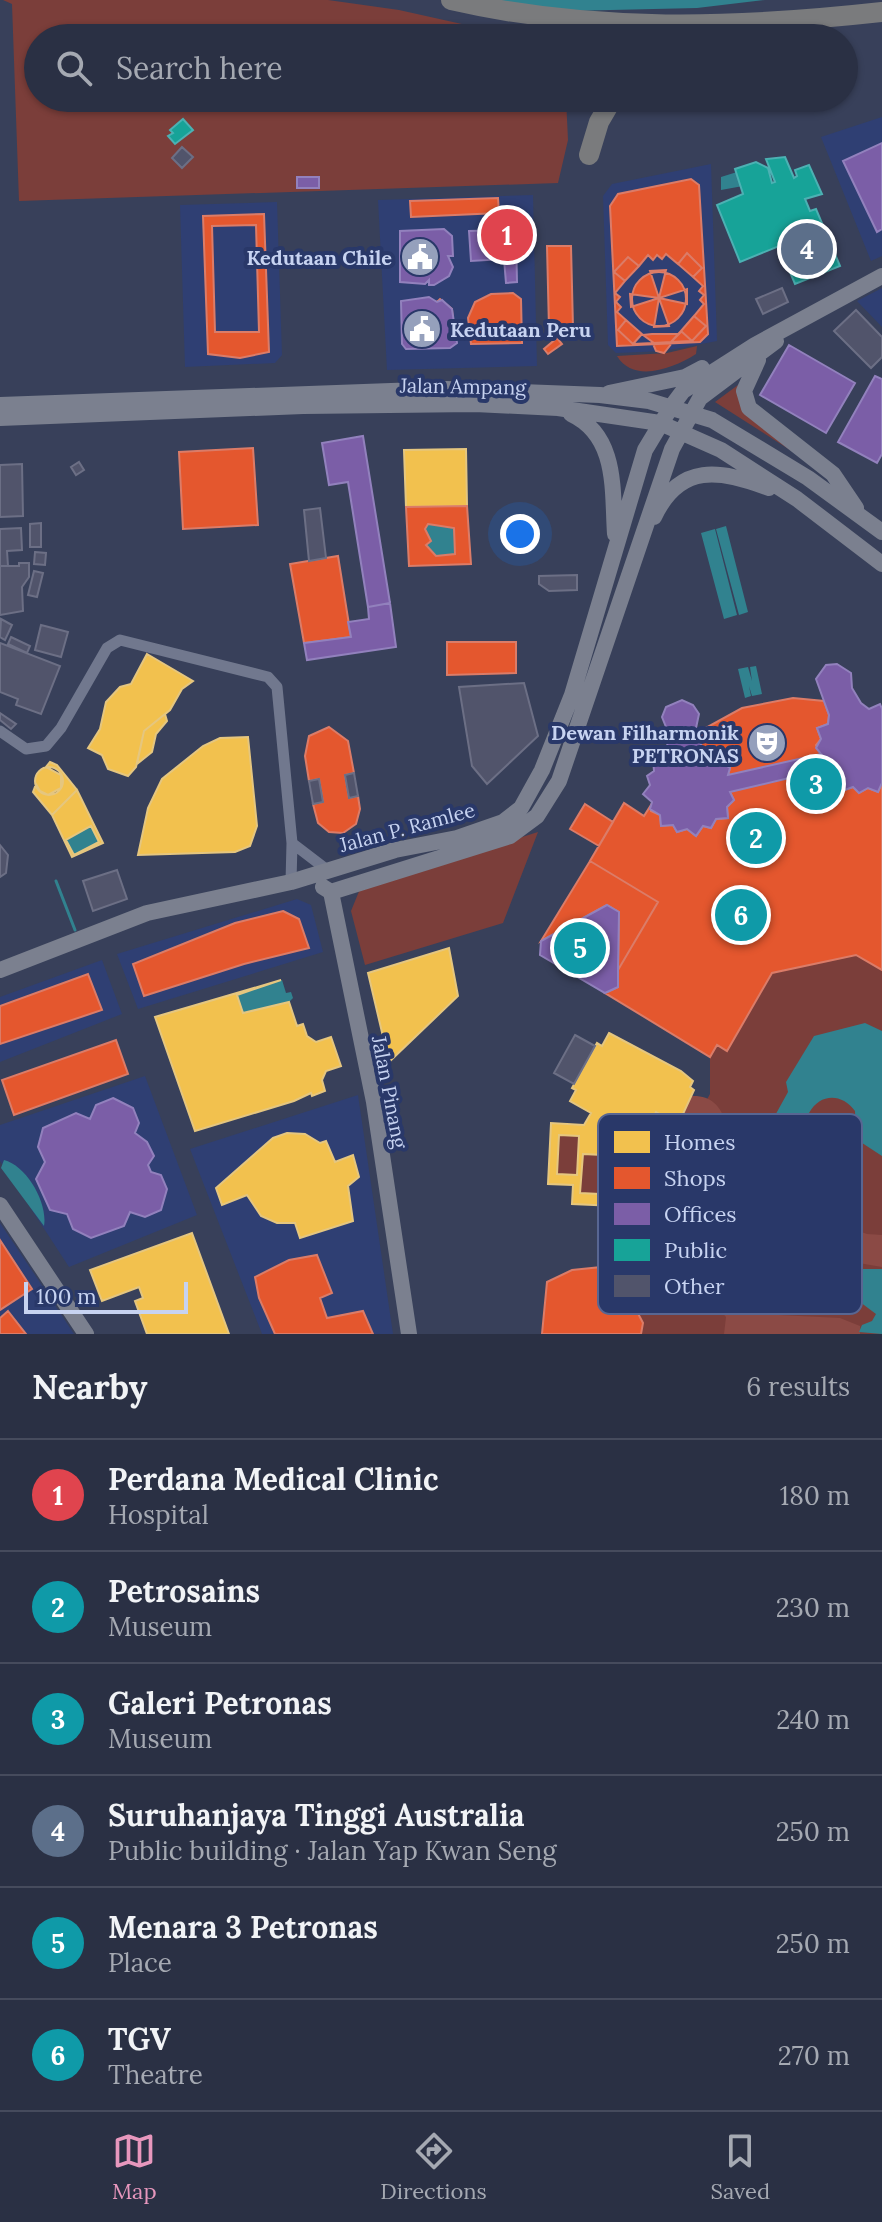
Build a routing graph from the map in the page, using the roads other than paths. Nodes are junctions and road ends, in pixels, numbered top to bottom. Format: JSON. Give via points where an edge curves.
{"nodes":[{"id":1,"x":448,"y":0,"type":"edge"},
{"id":2,"x":882,"y":12,"type":"edge"},
{"id":3,"x":516,"y":24,"type":"edge"},
{"id":4,"x":615,"y":24,"type":"edge"},
{"id":5,"x":748,"y":24,"type":"edge"},
{"id":6,"x":592,"y":112,"type":"edge"},
{"id":7,"x":605,"y":112,"type":"edge"},
{"id":8,"x":882,"y":276,"type":"edge"},
{"id":9,"x":758,"y":350,"type":"junction"},
{"id":10,"x":600,"y":395,"type":"junction"},
{"id":11,"x":0,"y":405,"type":"edge"},
{"id":12,"x":671,"y":407,"type":"junction"},
{"id":13,"x":558,"y":408,"type":"junction"},
{"id":14,"x":691,"y":413,"type":"junction"},
{"id":15,"x":0,"y":418,"type":"edge"},
{"id":16,"x":660,"y":423,"type":"junction"},
{"id":17,"x":682,"y":431,"type":"junction"},
{"id":18,"x":797,"y":499,"type":"junction"},
{"id":19,"x":857,"y":512,"type":"junction"},
{"id":20,"x":882,"y":532,"type":"edge"},
{"id":21,"x":615,"y":543,"type":"junction"},
{"id":22,"x":633,"y":563,"type":"junction"},
{"id":23,"x":882,"y":564,"type":"edge"},
{"id":24,"x":0,"y":731,"type":"edge"},
{"id":25,"x":292,"y":843,"type":"junction"},
{"id":26,"x":326,"y":869,"type":"junction"},
{"id":27,"x":296,"y":880,"type":"junction"},
{"id":28,"x":331,"y":892,"type":"junction"},
{"id":29,"x":0,"y":970,"type":"edge"},
{"id":30,"x":0,"y":1205,"type":"edge"},
{"id":31,"x":86,"y":1334,"type":"edge"},
{"id":32,"x":409,"y":1334,"type":"edge"}],
"edges":[{"from":1,"to":3,"type":"highway","via":[[490,19]]},
{"from":1,"to":4,"type":"highway","via":[[555,20]]},
{"from":2,"to":5,"type":"highway"},
{"from":6,"to":7,"type":"highway","via":[[583,129],[583,154]]},
{"from":8,"to":9,"type":"street"},
{"from":9,"to":10,"type":"street","via":[[685,377]]},
{"from":9,"to":12,"type":"street","name":"Jalan P. Ramlee","via":[[683,391]]},
{"from":9,"to":14,"type":"street","name":"Jalan P. Ramlee","via":[[700,398]]},
{"from":9,"to":19,"type":"street","via":[[744,391],[749,408],[833,474]]},
{"from":10,"to":11,"type":"street","name":"Jalan Ampang","via":[[446,389]]},
{"from":10,"to":12,"type":"street","name":"Jalan Ampang"},
{"from":12,"to":14,"type":"street","name":"Jalan Ampang"},
{"from":12,"to":16,"type":"street","name":"Jalan P. Ramlee"},
{"from":13,"to":15,"type":"street","name":"Jalan Ampang","via":[[303,406]]},
{"from":13,"to":16,"type":"street","name":"Jalan Ampang"},
{"from":13,"to":21,"type":"street","via":[[591,426],[603,443],[611,463]]},
{"from":14,"to":17,"type":"street","name":"Jalan P. Ramlee"},
{"from":14,"to":19,"type":"street","name":"Jalan Ampang","via":[[748,441]]},
{"from":16,"to":17,"type":"street","name":"Jalan Ampang"},
{"from":16,"to":21,"type":"street","name":"Jalan P. Ramlee","via":[[645,450]]},
{"from":17,"to":18,"type":"street","name":"Jalan Ampang"},
{"from":17,"to":22,"type":"street","name":"Jalan P. Ramlee"},
{"from":18,"to":22,"type":"street","via":[[728,476],[684,479],[656,512]]},
{"from":18,"to":23,"type":"street","name":"Jalan Ampang"},
{"from":19,"to":20,"type":"street","name":"Jalan Ampang"},
{"from":21,"to":26,"type":"street","name":"Jalan P. Ramlee","via":[[572,695],[521,808],[503,822],[457,838]]},
{"from":22,"to":28,"type":"street","name":"Jalan P. Ramlee","via":[[559,781],[537,816],[510,836]]},
{"from":24,"to":25,"type":"street","via":[[26,749],[46,746],[107,648],[120,640],[268,677],[277,687]]},
{"from":25,"to":26,"type":"street"},
{"from":25,"to":27,"type":"street"},
{"from":26,"to":27,"type":"street","name":"Jalan P. Ramlee"},
{"from":27,"to":28,"type":"street"},
{"from":27,"to":29,"type":"street","name":"Jalan P. Ramlee","via":[[147,913]]},
{"from":28,"to":32,"type":"street","name":"Jalan Pinang","via":[[374,1102]]},
{"from":30,"to":31,"type":"street"}]}
